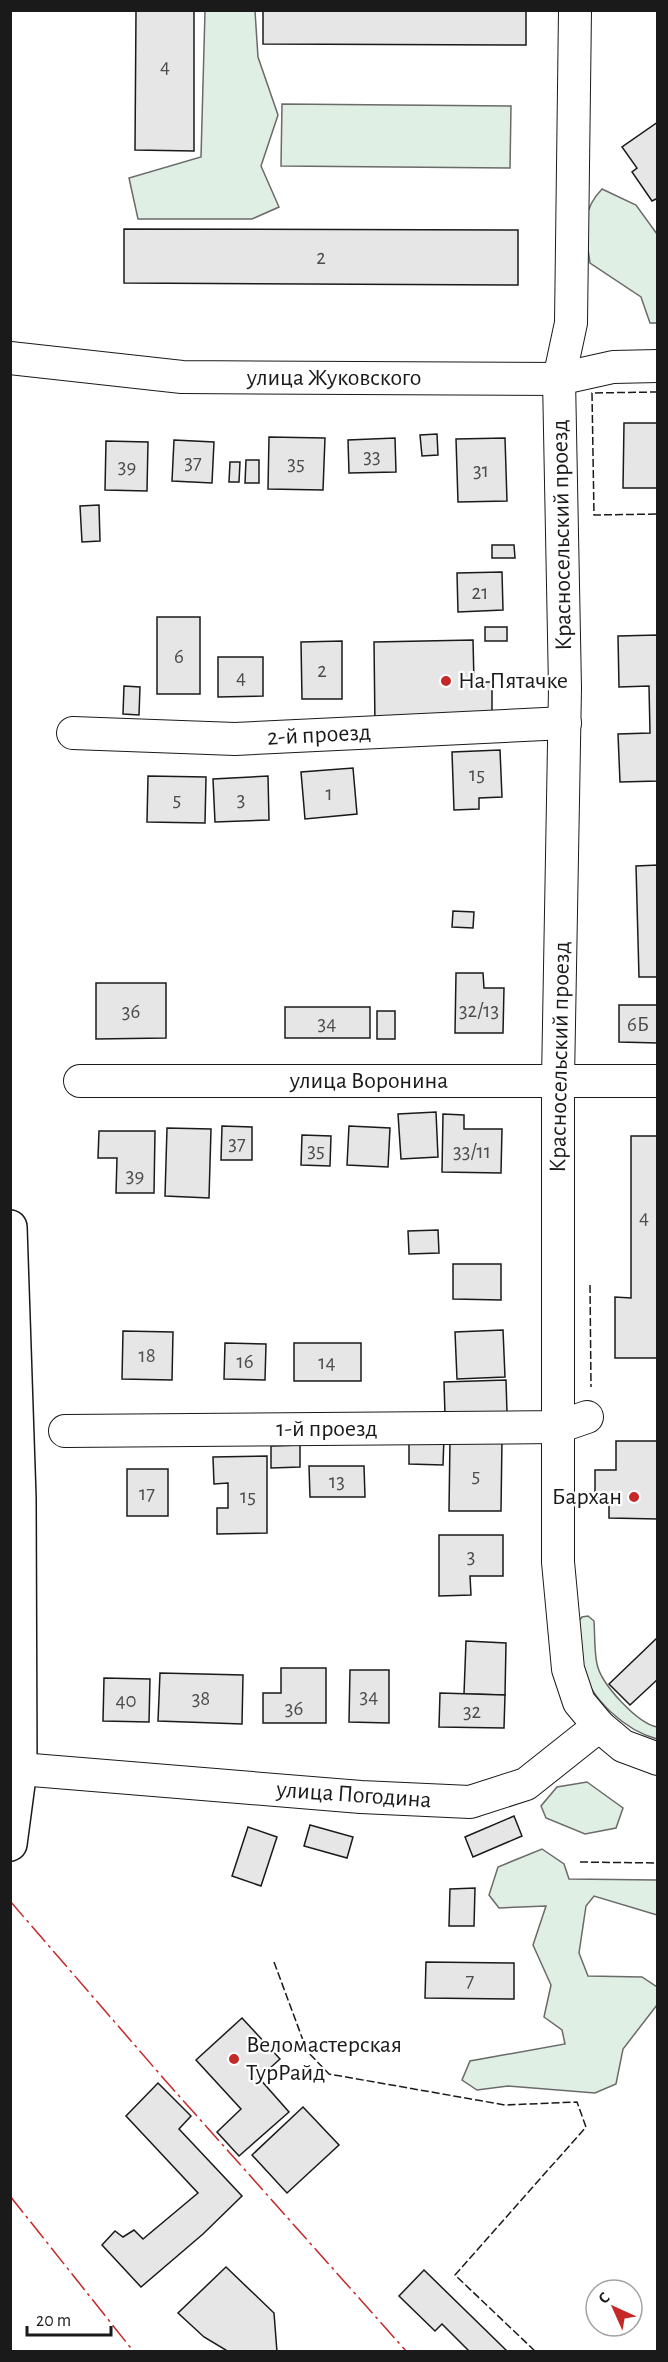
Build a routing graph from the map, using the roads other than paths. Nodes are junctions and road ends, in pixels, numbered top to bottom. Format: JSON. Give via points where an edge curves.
{"nodes":[{"id":1,"x":575,"y":10,"type":"edge"},
{"id":2,"x":10,"y":358,"type":"edge"},
{"id":3,"x":657,"y":366,"type":"edge"},
{"id":4,"x":559,"y":379,"type":"junction"},
{"id":5,"x":565,"y":723,"type":"junction"},
{"id":6,"x":73,"y":733,"type":"dead end"},
{"id":7,"x":558,"y":1080,"type":"junction"},
{"id":8,"x":80,"y":1081,"type":"dead end"},
{"id":9,"x":657,"y":1081,"type":"edge"},
{"id":10,"x":10,"y":1227,"type":"edge"},
{"id":11,"x":587,"y":1417,"type":"dead end"},
{"id":12,"x":558,"y":1427,"type":"junction"},
{"id":13,"x":65,"y":1431,"type":"dead end"},
{"id":14,"x":599,"y":1726,"type":"junction"},
{"id":15,"x":657,"y":1759,"type":"edge"},
{"id":16,"x":20,"y":1769,"type":"junction"},
{"id":17,"x":10,"y":1844,"type":"edge"}],
"edges":[{"from":1,"to":4,"type":"street","name":"Красносельский проезд","via":[[571,323]]},
{"from":2,"to":4,"type":"street","name":"улица Жуковского","via":[[182,377]]},
{"from":3,"to":4,"type":"street","name":"улица Жуковского","via":[[613,367]]},
{"from":4,"to":5,"type":"street","name":"Красносельский проезд"},
{"from":5,"to":6,"type":"street","name":"2-й проезд","via":[[235,739]]},
{"from":5,"to":7,"type":"street","name":"Красносельский проезд"},
{"from":7,"to":8,"type":"street","name":"улица Воронина"},
{"from":7,"to":9,"type":"street","name":"улица Воронина"},
{"from":7,"to":12,"type":"street","name":"Красносельский проезд"},
{"from":10,"to":16,"type":"main road","via":[[19,1498]]},
{"from":11,"to":12,"type":"street","name":"1-й проезд"},
{"from":12,"to":13,"type":"street","name":"1-й проезд"},
{"from":12,"to":14,"type":"street","name":"Красносельский проезд","via":[[558,1562],[568,1669],[579,1702]]},
{"from":14,"to":15,"type":"street","via":[[623,1746]]},
{"from":14,"to":16,"type":"street","name":"улица Погодина","via":[[526,1784],[470,1802]]},
{"from":16,"to":17,"type":"main road"}]}
